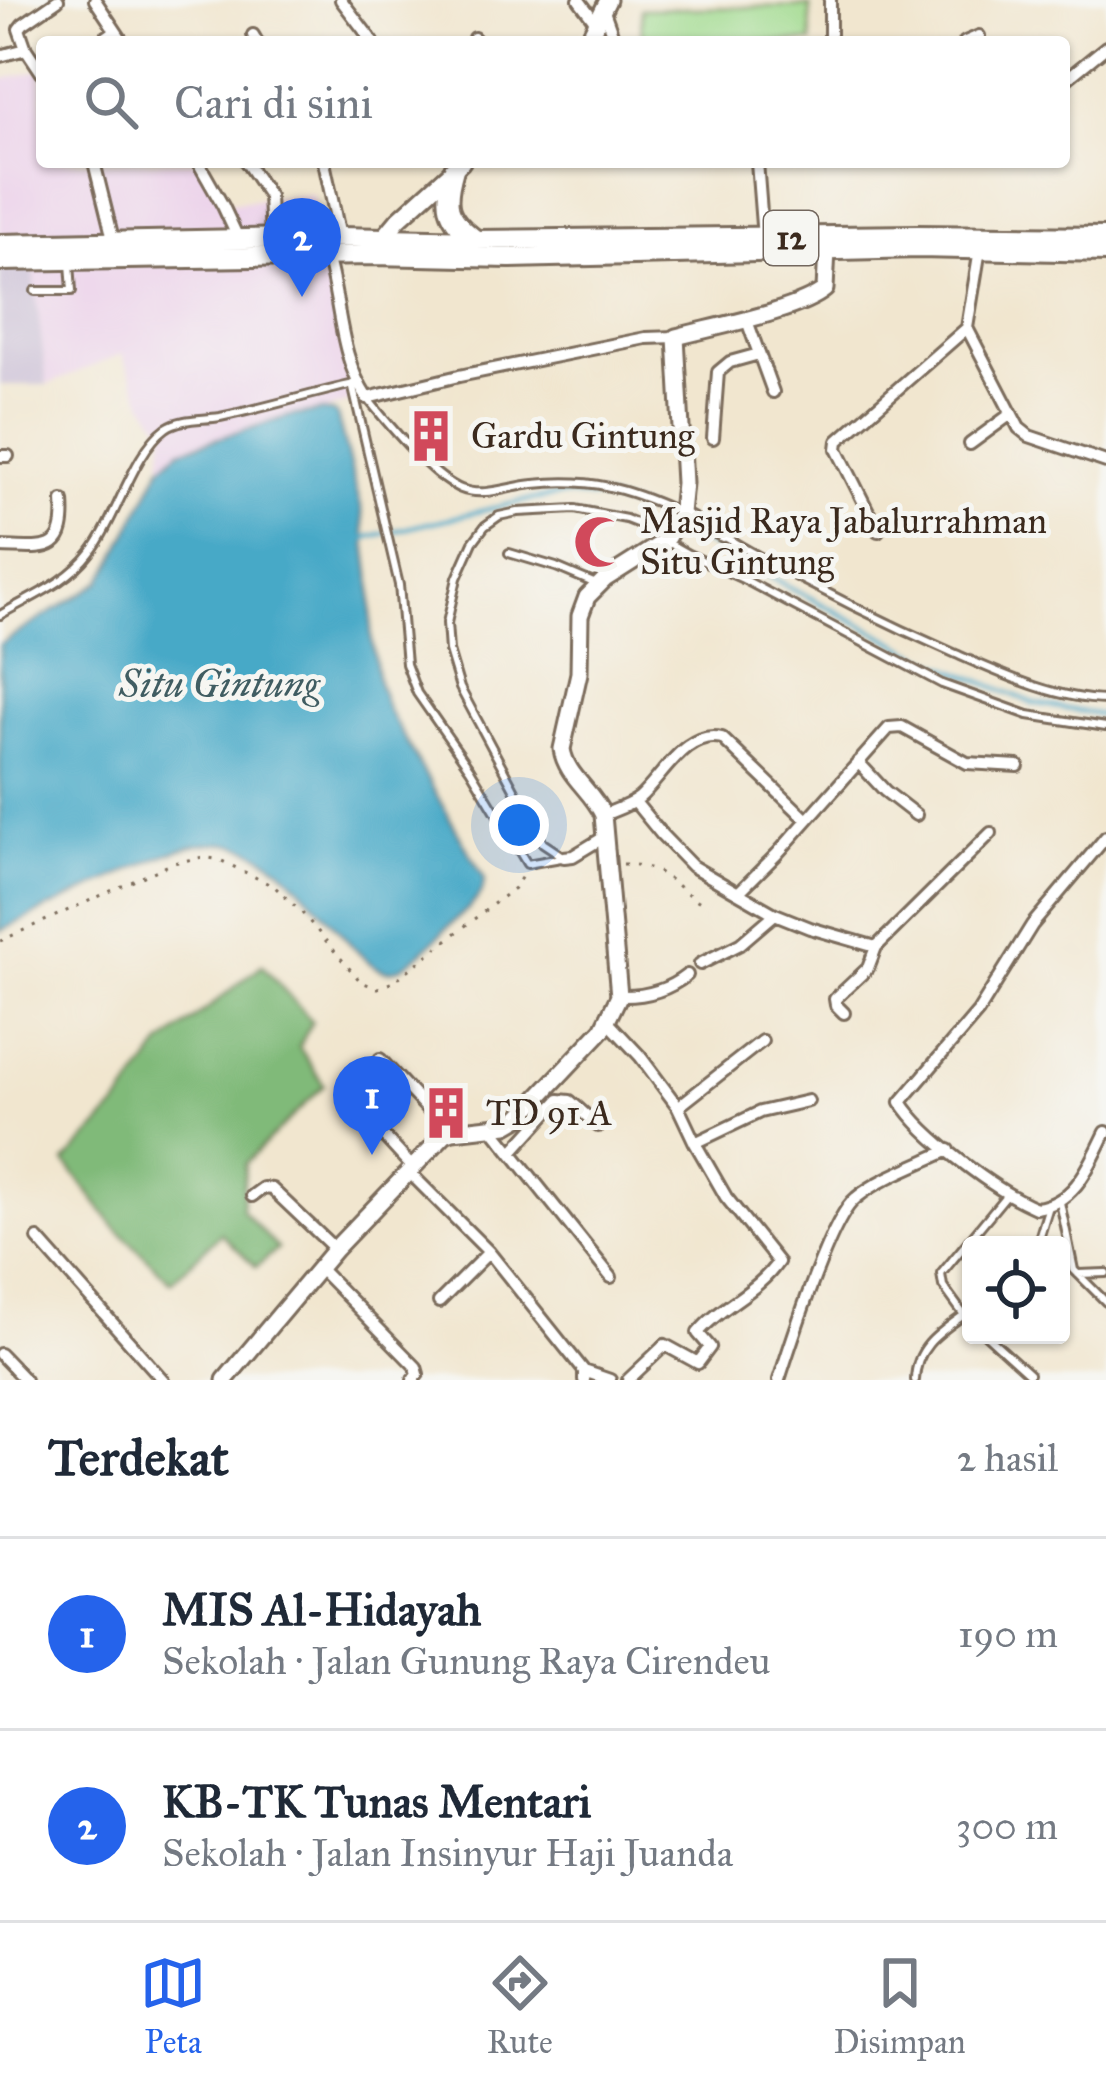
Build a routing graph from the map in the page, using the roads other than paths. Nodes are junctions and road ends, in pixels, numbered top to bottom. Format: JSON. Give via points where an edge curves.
{"nodes":[{"id":1,"x":58,"y":0,"type":"edge"},
{"id":2,"x":95,"y":0,"type":"edge"},
{"id":3,"x":341,"y":0,"type":"edge"},
{"id":4,"x":579,"y":0,"type":"edge"},
{"id":5,"x":830,"y":0,"type":"edge"},
{"id":6,"x":603,"y":12,"type":"edge"},
{"id":7,"x":118,"y":36,"type":"edge"},
{"id":8,"x":368,"y":36,"type":"edge"},
{"id":9,"x":830,"y":36,"type":"edge"},
{"id":10,"x":1106,"y":46,"type":"edge"},
{"id":11,"x":26,"y":49,"type":"junction"},
{"id":12,"x":0,"y":56,"type":"edge"},
{"id":13,"x":36,"y":64,"type":"edge"},
{"id":14,"x":1070,"y":76,"type":"edge"},
{"id":15,"x":95,"y":168,"type":"edge"},
{"id":16,"x":201,"y":168,"type":"edge"},
{"id":17,"x":250,"y":168,"type":"edge"},
{"id":18,"x":325,"y":168,"type":"edge"},
{"id":19,"x":455,"y":168,"type":"edge"},
{"id":20,"x":457,"y":168,"type":"edge"},
{"id":21,"x":757,"y":168,"type":"edge"},
{"id":22,"x":340,"y":237,"type":"junction"},
{"id":23,"x":238,"y":238,"type":"junction"},
{"id":24,"x":271,"y":238,"type":"junction"},
{"id":25,"x":763,"y":238,"type":"junction"},
{"id":26,"x":476,"y":240,"type":"junction"},
{"id":27,"x":114,"y":243,"type":"junction"},
{"id":28,"x":0,"y":244,"type":"edge"},
{"id":29,"x":377,"y":246,"type":"junction"},
{"id":30,"x":980,"y":249,"type":"junction"},
{"id":31,"x":826,"y":250,"type":"junction"},
{"id":32,"x":1105,"y":250,"type":"edge"},
{"id":33,"x":327,"y":256,"type":"junction"},
{"id":34,"x":70,"y":259,"type":"junction"},
{"id":35,"x":0,"y":261,"type":"edge"},
{"id":36,"x":35,"y":291,"type":"dead end"},
{"id":37,"x":746,"y":318,"type":"junction"},
{"id":38,"x":967,"y":328,"type":"junction"},
{"id":39,"x":676,"y":337,"type":"junction"},
{"id":40,"x":759,"y":354,"type":"junction"},
{"id":41,"x":355,"y":384,"type":"junction"},
{"id":42,"x":773,"y":392,"type":"dead end"},
{"id":43,"x":367,"y":398,"type":"junction"},
{"id":44,"x":1011,"y":414,"type":"junction"},
{"id":45,"x":712,"y":438,"type":"dead end"},
{"id":46,"x":970,"y":444,"type":"dead end"},
{"id":47,"x":1106,"y":462,"type":"edge"},
{"id":48,"x":63,"y":501,"type":"dead end"},
{"id":49,"x":680,"y":515,"type":"junction"},
{"id":50,"x":878,"y":531,"type":"dead end"},
{"id":51,"x":723,"y":536,"type":"joint"},
{"id":52,"x":667,"y":537,"type":"junction"},
{"id":53,"x":0,"y":548,"type":"edge"},
{"id":54,"x":509,"y":554,"type":"dead end"},
{"id":55,"x":597,"y":585,"type":"junction"},
{"id":56,"x":0,"y":615,"type":"edge"},
{"id":57,"x":1106,"y":700,"type":"edge"},
{"id":58,"x":1106,"y":727,"type":"edge"},
{"id":59,"x":858,"y":762,"type":"junction"},
{"id":60,"x":1018,"y":766,"type":"dead end"},
{"id":61,"x":635,"y":802,"type":"junction"},
{"id":62,"x":603,"y":815,"type":"junction"},
{"id":63,"x":916,"y":815,"type":"dead end"},
{"id":64,"x":807,"y":820,"type":"junction"},
{"id":65,"x":991,"y":833,"type":"dead end"},
{"id":66,"x":606,"y":836,"type":"junction"},
{"id":67,"x":1106,"y":837,"type":"edge"},
{"id":68,"x":564,"y":857,"type":"junction"},
{"id":69,"x":739,"y":892,"type":"junction"},
{"id":70,"x":775,"y":914,"type":"junction"},
{"id":71,"x":876,"y":946,"type":"junction"},
{"id":72,"x":700,"y":964,"type":"dead end"},
{"id":73,"x":688,"y":975,"type":"dead end"},
{"id":74,"x":619,"y":996,"type":"junction"},
{"id":75,"x":844,"y":1013,"type":"dead end"},
{"id":76,"x":608,"y":1022,"type":"junction"},
{"id":77,"x":762,"y":1041,"type":"dead end"},
{"id":78,"x":380,"y":1059,"type":"dead end"},
{"id":79,"x":808,"y":1101,"type":"dead end"},
{"id":80,"x":678,"y":1107,"type":"junction"},
{"id":81,"x":359,"y":1109,"type":"dead end"},
{"id":82,"x":598,"y":1126,"type":"dead end"},
{"id":83,"x":492,"y":1128,"type":"junction"},
{"id":84,"x":448,"y":1132,"type":"junction"},
{"id":85,"x":1106,"y":1132,"type":"edge"},
{"id":86,"x":695,"y":1143,"type":"junction"},
{"id":87,"x":942,"y":1144,"type":"junction"},
{"id":88,"x":512,"y":1152,"type":"junction"},
{"id":89,"x":411,"y":1170,"type":"junction"},
{"id":90,"x":1007,"y":1193,"type":"junction"},
{"id":91,"x":252,"y":1196,"type":"dead end"},
{"id":92,"x":1054,"y":1204,"type":"junction"},
{"id":93,"x":972,"y":1236,"type":"edge"},
{"id":94,"x":1041,"y":1236,"type":"edge"},
{"id":95,"x":38,"y":1239,"type":"dead end"},
{"id":96,"x":962,"y":1248,"type":"edge"},
{"id":97,"x":335,"y":1250,"type":"junction"},
{"id":98,"x":489,"y":1252,"type":"junction"},
{"id":99,"x":319,"y":1268,"type":"junction"},
{"id":100,"x":1106,"y":1273,"type":"edge"},
{"id":101,"x":1078,"y":1274,"type":"junction"},
{"id":102,"x":611,"y":1277,"type":"dead end"},
{"id":103,"x":439,"y":1302,"type":"dead end"},
{"id":104,"x":1106,"y":1302,"type":"edge"},
{"id":105,"x":962,"y":1307,"type":"edge"},
{"id":106,"x":962,"y":1316,"type":"edge"},
{"id":107,"x":996,"y":1344,"type":"edge"},
{"id":108,"x":0,"y":1354,"type":"edge"},
{"id":109,"x":1029,"y":1374,"type":"dead end"},
{"id":110,"x":584,"y":1376,"type":"edge"},
{"id":111,"x":17,"y":1377,"type":"edge"},
{"id":112,"x":917,"y":1378,"type":"edge"},
{"id":113,"x":163,"y":1380,"type":"edge"},
{"id":114,"x":225,"y":1380,"type":"edge"},
{"id":115,"x":412,"y":1380,"type":"edge"},
{"id":116,"x":610,"y":1380,"type":"edge"},
{"id":117,"x":628,"y":1380,"type":"edge"},
{"id":118,"x":779,"y":1380,"type":"edge"}],
"edges":[{"from":1,"to":11,"type":"street","via":[[20,26]]},
{"from":2,"to":7,"type":"street"},
{"from":3,"to":8,"type":"street"},
{"from":4,"to":6,"type":"street"},
{"from":5,"to":9,"type":"street"},
{"from":10,"to":14,"type":"street"},
{"from":11,"to":12,"type":"street"},
{"from":11,"to":13,"type":"street"},
{"from":15,"to":27,"type":"street"},
{"from":16,"to":23,"type":"street"},
{"from":17,"to":24,"type":"street","via":[[269,196]]},
{"from":18,"to":22,"type":"street"},
{"from":19,"to":29,"type":"street"},
{"from":20,"to":26,"type":"highway","via":[[449,209]]},
{"from":21,"to":25,"type":"street"},
{"from":22,"to":24,"type":"highway","number":"12"},
{"from":22,"to":29,"type":"highway","number":"12"},
{"from":23,"to":24,"type":"highway","number":"12"},
{"from":23,"to":27,"type":"highway","number":"12"},
{"from":25,"to":26,"type":"highway","number":"12"},
{"from":25,"to":32,"type":"highway","number":"12","via":[[918,235]]},
{"from":26,"to":29,"type":"highway","number":"12"},
{"from":27,"to":28,"type":"highway","number":"12"},
{"from":29,"to":31,"type":"highway","number":"12","via":[[509,258]]},
{"from":29,"to":33,"type":"highway","number":"12"},
{"from":30,"to":31,"type":"highway","number":"12"},
{"from":30,"to":32,"type":"highway","number":"12"},
{"from":30,"to":38,"type":"street"},
{"from":31,"to":37,"type":"street","via":[[821,293]]},
{"from":33,"to":34,"type":"highway","number":"12"},
{"from":33,"to":41,"type":"street"},
{"from":34,"to":35,"type":"highway","number":"12"},
{"from":34,"to":36,"type":"lane","via":[[72,291]]},
{"from":37,"to":39,"type":"street"},
{"from":37,"to":40,"type":"street"},
{"from":38,"to":44,"type":"street"},
{"from":38,"to":50,"type":"street","via":[[838,441]]},
{"from":39,"to":43,"type":"street"},
{"from":39,"to":49,"type":"street"},
{"from":40,"to":42,"type":"street"},
{"from":40,"to":45,"type":"street","via":[[718,371]]},
{"from":41,"to":43,"type":"street"},
{"from":41,"to":56,"type":"lane","via":[[168,427],[75,571]]},
{"from":41,"to":68,"type":"lane","via":[[417,693],[527,864]]},
{"from":43,"to":49,"type":"lane","via":[[459,488],[596,484],[634,491]]},
{"from":44,"to":46,"type":"street"},
{"from":44,"to":47,"type":"street","via":[[1028,436]]},
{"from":48,"to":53,"type":"street","via":[[64,526],[54,543]]},
{"from":49,"to":51,"type":"street"},
{"from":49,"to":52,"type":"street"},
{"from":51,"to":57,"type":"lane","via":[[881,622],[1009,677]]},
{"from":52,"to":55,"type":"street"},
{"from":52,"to":58,"type":"lane","via":[[942,684],[1028,715]]},
{"from":52,"to":68,"type":"lane","via":[[599,512],[518,512],[485,526],[457,578],[447,623],[460,688],[543,843]]},
{"from":54,"to":55,"type":"lane"},
{"from":55,"to":62,"type":"street","via":[[580,616],[579,673],[562,748]]},
{"from":59,"to":60,"type":"street","via":[[896,726],[967,763]]},
{"from":59,"to":63,"type":"street"},
{"from":59,"to":64,"type":"street"},
{"from":61,"to":62,"type":"street"},
{"from":61,"to":64,"type":"street","via":[[705,735],[722,738]]},
{"from":61,"to":69,"type":"street","via":[[692,866]]},
{"from":62,"to":66,"type":"street"},
{"from":64,"to":69,"type":"street"},
{"from":65,"to":71,"type":"street"},
{"from":66,"to":68,"type":"street"},
{"from":66,"to":74,"type":"street"},
{"from":67,"to":87,"type":"street","via":[[901,1102]]},
{"from":69,"to":70,"type":"street"},
{"from":70,"to":71,"type":"street"},
{"from":70,"to":72,"type":"street"},
{"from":71,"to":75,"type":"street","via":[[868,968],[835,999]]},
{"from":73,"to":74,"type":"street","via":[[647,994]]},
{"from":74,"to":76,"type":"street"},
{"from":76,"to":80,"type":"street"},
{"from":76,"to":83,"type":"street","via":[[519,1118]]},
{"from":77,"to":80,"type":"street"},
{"from":78,"to":84,"type":"street"},
{"from":79,"to":86,"type":"street","via":[[760,1112]]},
{"from":80,"to":86,"type":"street"},
{"from":81,"to":89,"type":"street"},
{"from":82,"to":88,"type":"street","via":[[559,1100]]},
{"from":83,"to":84,"type":"street"},
{"from":83,"to":88,"type":"street"},
{"from":84,"to":89,"type":"street"},
{"from":85,"to":92,"type":"street","via":[[1077,1185]]},
{"from":86,"to":117,"type":"street","via":[[777,1265],[710,1318],[698,1333],[710,1347],[698,1363],[664,1345]]},
{"from":87,"to":90,"type":"street"},
{"from":87,"to":118,"type":"street","via":[[848,1205]]},
{"from":88,"to":102,"type":"street"},
{"from":89,"to":97,"type":"street"},
{"from":89,"to":98,"type":"street"},
{"from":90,"to":92,"type":"street","via":[[1036,1208]]},
{"from":90,"to":93,"type":"lane"},
{"from":91,"to":97,"type":"street","via":[[272,1189]]},
{"from":92,"to":94,"type":"lane"},
{"from":92,"to":101,"type":"lane"},
{"from":95,"to":113,"type":"street"},
{"from":96,"to":105,"type":"lane","via":[[941,1274]]},
{"from":97,"to":99,"type":"street"},
{"from":98,"to":103,"type":"street"},
{"from":98,"to":110,"type":"street"},
{"from":99,"to":114,"type":"street"},
{"from":99,"to":115,"type":"street","via":[[416,1367]]},
{"from":100,"to":101,"type":"lane"},
{"from":101,"to":104,"type":"lane"},
{"from":106,"to":112,"type":"lane","via":[[927,1344]]},
{"from":107,"to":109,"type":"lane"},
{"from":108,"to":111,"type":"street"},
{"from":110,"to":116,"type":"street"}]}
